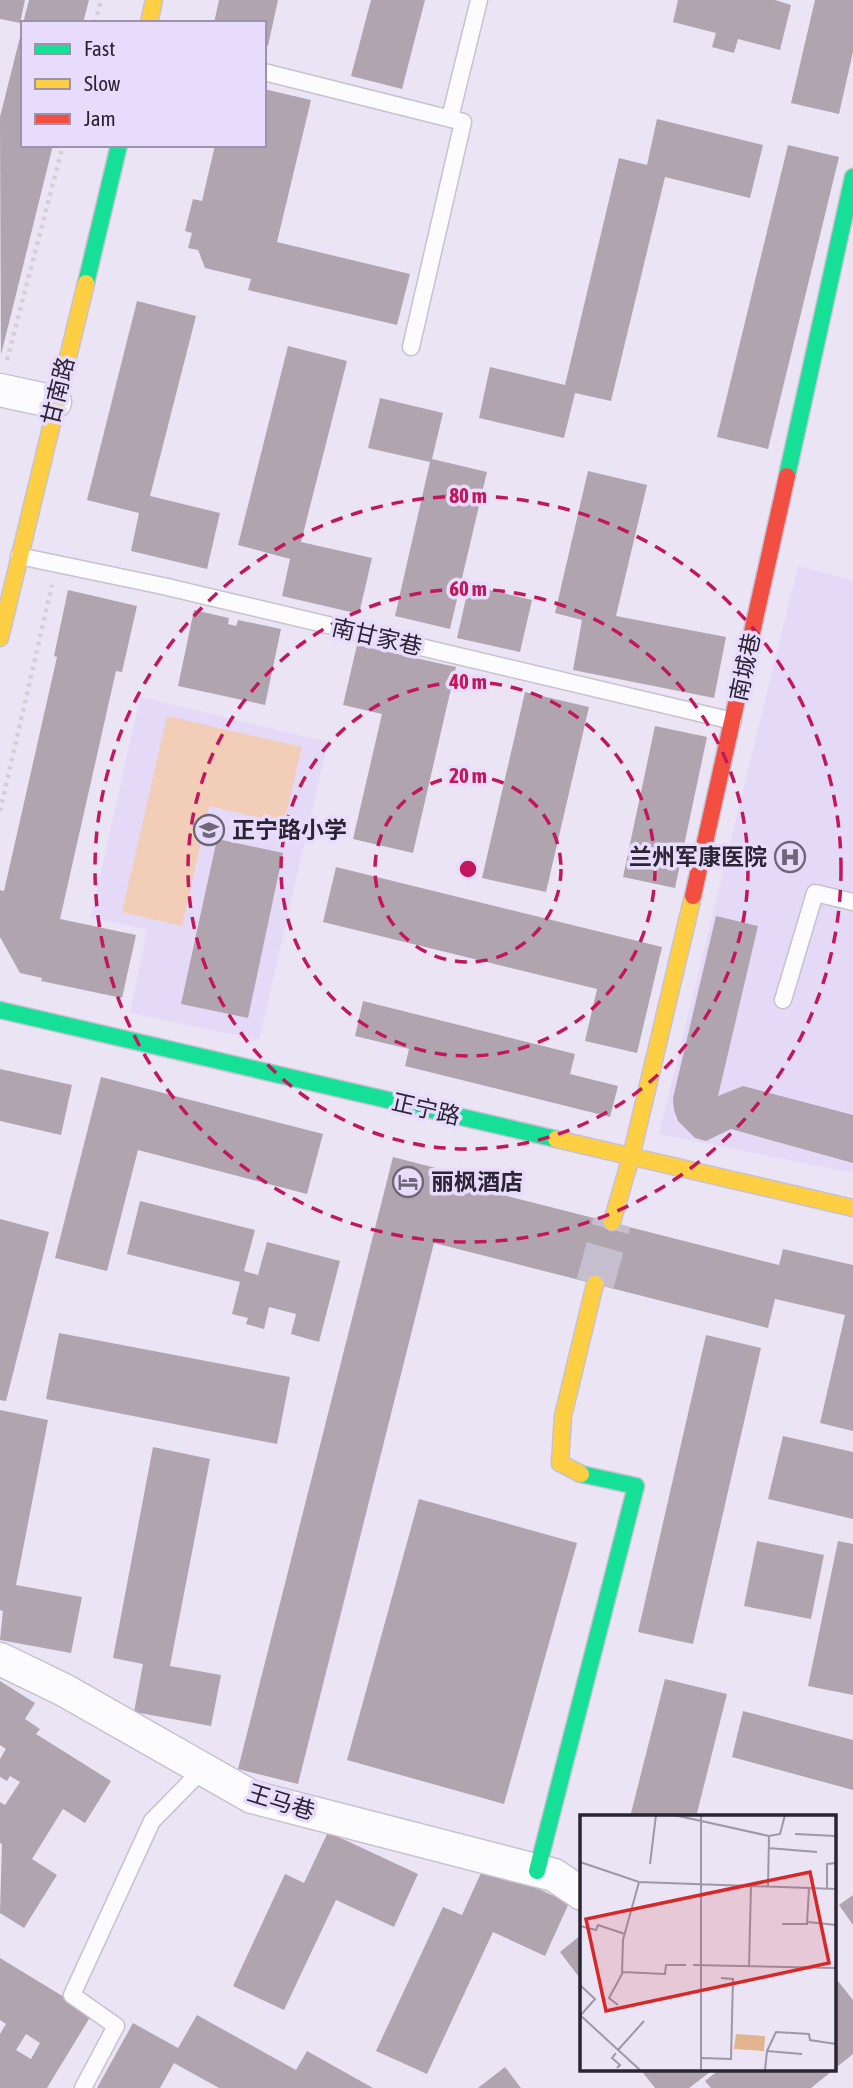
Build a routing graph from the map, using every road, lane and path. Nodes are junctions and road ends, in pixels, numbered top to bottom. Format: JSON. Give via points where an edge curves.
{"nodes":[{"id":1,"x":101,"y":0,"type":"edge"},
{"id":2,"x":155,"y":0,"type":"edge"},
{"id":3,"x":480,"y":0,"type":"edge"},
{"id":4,"x":96,"y":21,"type":"edge"},
{"id":5,"x":150,"y":21,"type":"edge"},
{"id":6,"x":266,"y":72,"type":"edge"},
{"id":7,"x":450,"y":118,"type":"junction"},
{"id":8,"x":62,"y":147,"type":"edge"},
{"id":9,"x":119,"y":147,"type":"edge"},
{"id":10,"x":853,"y":177,"type":"edge"},
{"id":11,"x":411,"y":346,"type":"dead end"},
{"id":12,"x":4,"y":376,"type":"edge"},
{"id":13,"x":55,"y":402,"type":"junction"},
{"id":14,"x":19,"y":556,"type":"junction"},
{"id":15,"x":0,"y":638,"type":"edge"},
{"id":16,"x":734,"y":721,"type":"junction"},
{"id":17,"x":853,"y":902,"type":"edge"},
{"id":18,"x":783,"y":1000,"type":"dead end"},
{"id":19,"x":0,"y":1010,"type":"edge"},
{"id":20,"x":631,"y":1157,"type":"junction"},
{"id":21,"x":853,"y":1208,"type":"edge"},
{"id":22,"x":612,"y":1222,"type":"tunnel mouth"},
{"id":23,"x":595,"y":1284,"type":"tunnel mouth"},
{"id":24,"x":0,"y":1659,"type":"edge"},
{"id":25,"x":203,"y":1769,"type":"junction"},
{"id":26,"x":537,"y":1871,"type":"junction"},
{"id":27,"x":580,"y":1893,"type":"edge"},
{"id":28,"x":82,"y":2088,"type":"edge"}],
"edges":[{"from":1,"to":4,"type":"path"},
{"from":2,"to":5,"type":"street"},
{"from":3,"to":7,"type":"lane"},
{"from":6,"to":7,"type":"lane"},
{"from":7,"to":11,"type":"lane","via":[[463,121]]},
{"from":8,"to":12,"type":"path"},
{"from":9,"to":13,"type":"street","name":"甘南路"},
{"from":10,"to":16,"type":"street","name":"南城巷"},
{"from":12,"to":13,"type":"street"},
{"from":13,"to":14,"type":"street","name":"甘南路"},
{"from":14,"to":15,"type":"street","name":"甘南路"},
{"from":14,"to":16,"type":"lane","name":"南甘家巷"},
{"from":16,"to":20,"type":"street","name":"南城巷"},
{"from":17,"to":18,"type":"lane","via":[[815,893]]},
{"from":19,"to":20,"type":"street","name":"正宁路"},
{"from":20,"to":21,"type":"street","name":"正宁路"},
{"from":20,"to":22,"type":"street","name":"南城巷"},
{"from":23,"to":26,"type":"street","via":[[563,1416],[560,1462],[583,1475],[636,1486]]},
{"from":24,"to":25,"type":"street","name":"王马巷"},
{"from":25,"to":26,"type":"street","name":"王马巷","via":[[252,1797]]},
{"from":25,"to":28,"type":"lane","via":[[152,1821],[72,1995],[116,2026]]},
{"from":26,"to":27,"type":"street","name":"王马巷","via":[[554,1875]]}]}
